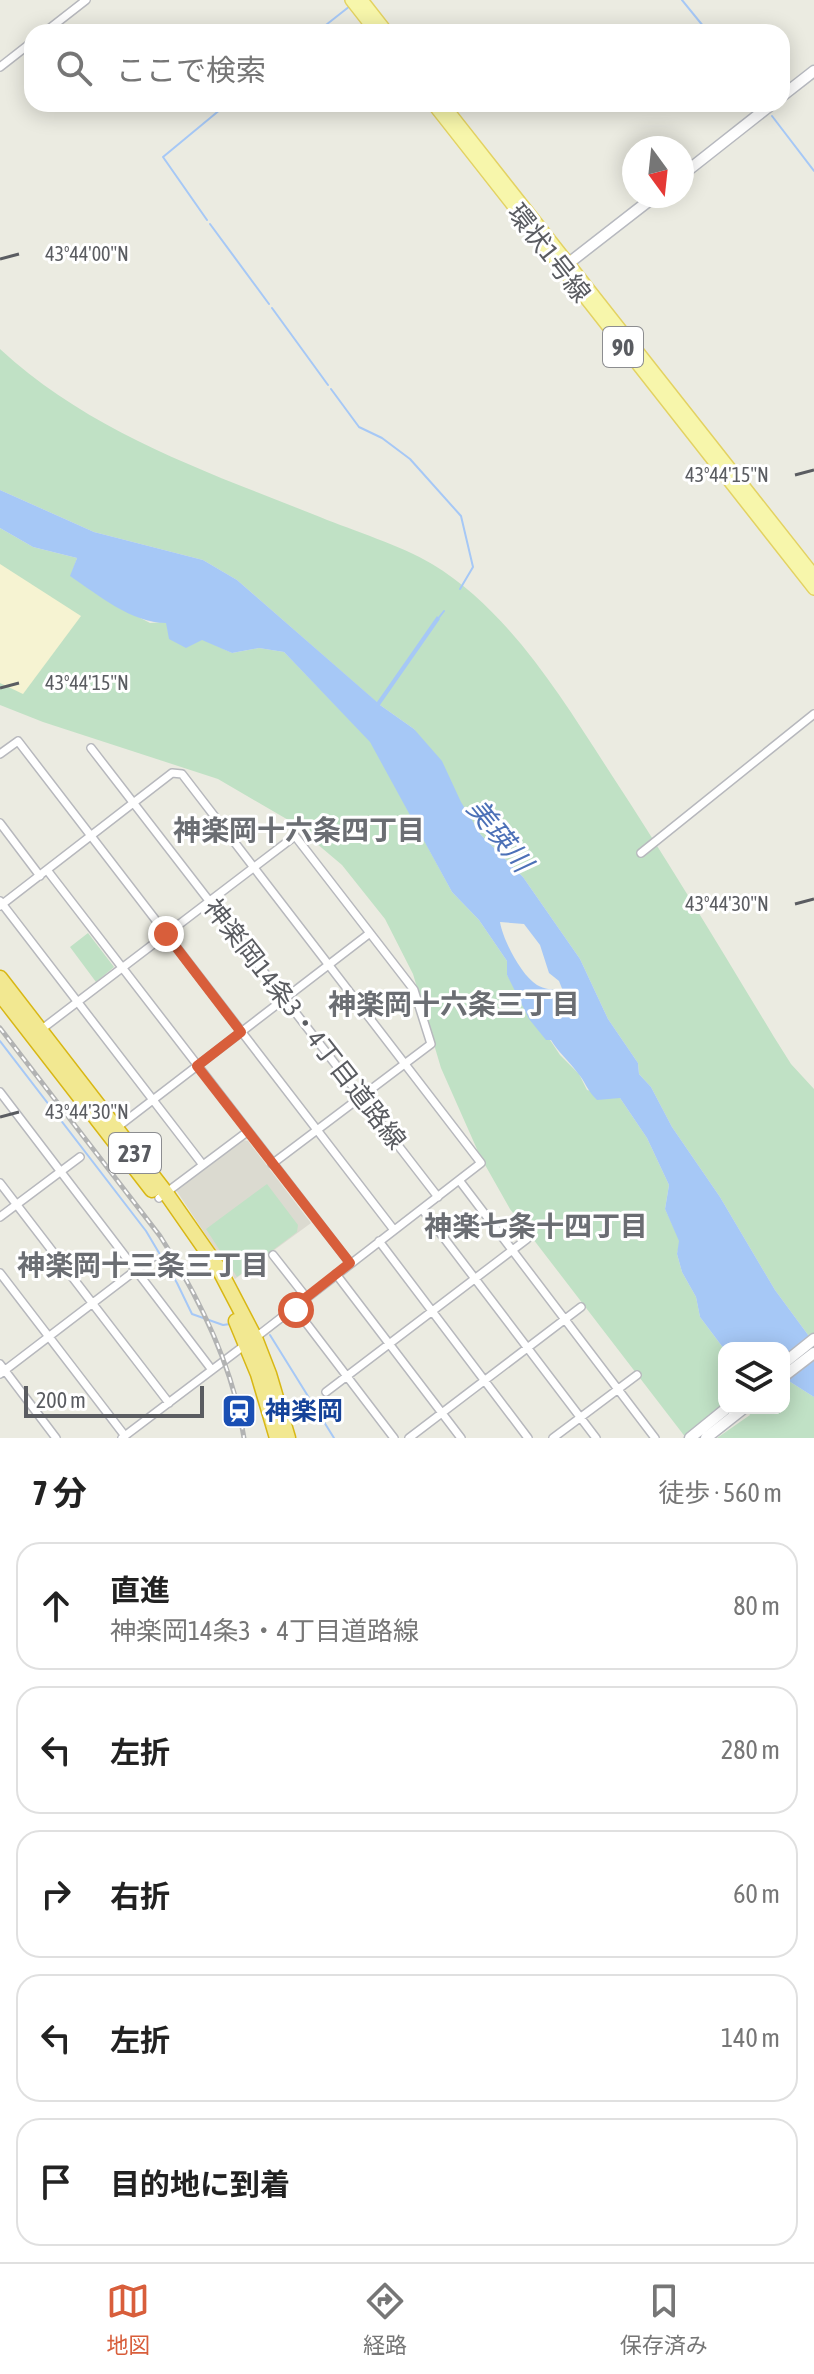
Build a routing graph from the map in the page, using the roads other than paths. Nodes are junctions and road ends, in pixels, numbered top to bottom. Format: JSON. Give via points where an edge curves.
{"nodes":[{"id":1,"x":86,"y":0,"type":"edge"},
{"id":2,"x":351,"y":0,"type":"edge"},
{"id":3,"x":362,"y":5,"type":"edge"},
{"id":4,"x":55,"y":24,"type":"edge"},
{"id":5,"x":372,"y":24,"type":"edge"},
{"id":6,"x":380,"y":24,"type":"edge"},
{"id":7,"x":24,"y":48,"type":"edge"},
{"id":8,"x":0,"y":67,"type":"edge"},
{"id":9,"x":814,"y":71,"type":"edge"},
{"id":10,"x":790,"y":90,"type":"edge"},
{"id":11,"x":440,"y":112,"type":"edge"},
{"id":12,"x":449,"y":112,"type":"edge"},
{"id":13,"x":762,"y":112,"type":"edge"},
{"id":14,"x":694,"y":166,"type":"edge"},
{"id":15,"x":640,"y":208,"type":"edge"},
{"id":16,"x":565,"y":266,"type":"junction"},
{"id":17,"x":814,"y":575,"type":"edge"},
{"id":18,"x":814,"y":589,"type":"edge"},
{"id":19,"x":814,"y":714,"type":"edge"},
{"id":20,"x":91,"y":748,"type":"dead end"},
{"id":21,"x":2,"y":749,"type":"edge"},
{"id":22,"x":134,"y":803,"type":"junction"},
{"id":23,"x":0,"y":823,"type":"edge"},
{"id":24,"x":90,"y":837,"type":"junction"},
{"id":25,"x":641,"y":853,"type":"dead end"},
{"id":26,"x":254,"y":867,"type":"junction"},
{"id":27,"x":47,"y":870,"type":"junction"},
{"id":28,"x":40,"y":876,"type":"junction"},
{"id":29,"x":210,"y":901,"type":"junction"},
{"id":30,"x":1,"y":904,"type":"edge"},
{"id":31,"x":370,"y":933,"type":"junction"},
{"id":32,"x":166,"y":934,"type":"junction"},
{"id":33,"x":330,"y":965,"type":"junction"},
{"id":34,"x":122,"y":968,"type":"junction"},
{"id":35,"x":0,"y":978,"type":"edge"},
{"id":36,"x":0,"y":994,"type":"edge"},
{"id":37,"x":285,"y":998,"type":"junction"},
{"id":38,"x":78,"y":1001,"type":"junction"},
{"id":39,"x":241,"y":1032,"type":"junction"},
{"id":40,"x":37,"y":1033,"type":"junction"},
{"id":41,"x":405,"y":1063,"type":"junction"},
{"id":42,"x":197,"y":1066,"type":"junction"},
{"id":43,"x":0,"y":1092,"type":"edge"},
{"id":44,"x":361,"y":1097,"type":"junction"},
{"id":45,"x":153,"y":1099,"type":"junction"},
{"id":46,"x":317,"y":1130,"type":"junction"},
{"id":47,"x":112,"y":1131,"type":"junction"},
{"id":48,"x":247,"y":1132,"type":"junction"},
{"id":49,"x":80,"y":1157,"type":"dead end"},
{"id":50,"x":272,"y":1164,"type":"junction"},
{"id":51,"x":203,"y":1165,"type":"junction"},
{"id":52,"x":61,"y":1171,"type":"junction"},
{"id":53,"x":459,"y":1180,"type":"junction"},
{"id":54,"x":0,"y":1183,"type":"edge"},
{"id":55,"x":162,"y":1196,"type":"junction"},
{"id":56,"x":438,"y":1197,"type":"junction"},
{"id":57,"x":17,"y":1204,"type":"junction"},
{"id":58,"x":422,"y":1209,"type":"junction"},
{"id":59,"x":0,"y":1217,"type":"edge"},
{"id":60,"x":394,"y":1230,"type":"junction"},
{"id":61,"x":527,"y":1239,"type":"dead end"},
{"id":62,"x":379,"y":1241,"type":"junction"},
{"id":63,"x":512,"y":1249,"type":"junction"},
{"id":64,"x":273,"y":1255,"type":"dead end"},
{"id":65,"x":153,"y":1257,"type":"dead end"},
{"id":66,"x":350,"y":1263,"type":"junction"},
{"id":67,"x":136,"y":1269,"type":"junction"},
{"id":68,"x":0,"y":1273,"type":"edge"},
{"id":69,"x":336,"y":1274,"type":"junction"},
{"id":70,"x":474,"y":1278,"type":"junction"},
{"id":71,"x":306,"y":1297,"type":"junction"},
{"id":72,"x":92,"y":1303,"type":"junction"},
{"id":73,"x":294,"y":1307,"type":"junction"},
{"id":74,"x":581,"y":1307,"type":"dead end"},
{"id":75,"x":432,"y":1311,"type":"junction"},
{"id":76,"x":565,"y":1319,"type":"junction"},
{"id":77,"x":48,"y":1337,"type":"junction"},
{"id":78,"x":814,"y":1339,"type":"edge"},
{"id":79,"x":250,"y":1341,"type":"junction"},
{"id":80,"x":388,"y":1345,"type":"junction"},
{"id":81,"x":528,"y":1348,"type":"junction"},
{"id":82,"x":814,"y":1353,"type":"edge"},
{"id":83,"x":790,"y":1358,"type":"edge"},
{"id":84,"x":2,"y":1370,"type":"edge"},
{"id":85,"x":212,"y":1370,"type":"junction"},
{"id":86,"x":790,"y":1371,"type":"edge"},
{"id":87,"x":346,"y":1375,"type":"junction"},
{"id":88,"x":637,"y":1375,"type":"dead end"},
{"id":89,"x":484,"y":1380,"type":"junction"},
{"id":90,"x":618,"y":1389,"type":"junction"},
{"id":91,"x":326,"y":1392,"type":"dead end"},
{"id":92,"x":169,"y":1403,"type":"junction"},
{"id":93,"x":442,"y":1413,"type":"junction"},
{"id":94,"x":721,"y":1414,"type":"edge"},
{"id":95,"x":734,"y":1414,"type":"edge"},
{"id":96,"x":581,"y":1417,"type":"junction"},
{"id":97,"x":698,"y":1436,"type":"edge"},
{"id":98,"x":123,"y":1437,"type":"edge"},
{"id":99,"x":56,"y":1438,"type":"edge"},
{"id":100,"x":277,"y":1438,"type":"edge"},
{"id":101,"x":288,"y":1438,"type":"edge"},
{"id":102,"x":394,"y":1438,"type":"edge"},
{"id":103,"x":409,"y":1438,"type":"edge"},
{"id":104,"x":461,"y":1438,"type":"edge"},
{"id":105,"x":528,"y":1438,"type":"edge"},
{"id":106,"x":553,"y":1438,"type":"edge"},
{"id":107,"x":596,"y":1438,"type":"edge"},
{"id":108,"x":655,"y":1438,"type":"edge"}],
"edges":[{"from":1,"to":4,"type":"street"},
{"from":2,"to":3,"type":"main road"},
{"from":3,"to":5,"type":"main road"},
{"from":3,"to":6,"type":"main road"},
{"from":7,"to":8,"type":"street"},
{"from":9,"to":10,"type":"street"},
{"from":11,"to":16,"type":"main road","name":"環状1号線","number":"90"},
{"from":12,"to":16,"type":"main road","name":"環状1号線","number":"90"},
{"from":13,"to":14,"type":"street"},
{"from":15,"to":16,"type":"street"},
{"from":16,"to":17,"type":"main road","name":"環状1号線","number":"90"},
{"from":16,"to":18,"type":"main road","name":"環状1号線","number":"90"},
{"from":19,"to":25,"type":"street"},
{"from":20,"to":22,"type":"street","name":"神楽岡14条3・4丁目道路線"},
{"from":21,"to":24,"type":"street","via":[[18,741]]},
{"from":22,"to":24,"type":"street"},
{"from":22,"to":26,"type":"street","via":[[172,773],[182,774]]},
{"from":22,"to":29,"type":"street","name":"神楽岡14条3・4丁目道路線"},
{"from":23,"to":28,"type":"street"},
{"from":24,"to":27,"type":"street"},
{"from":24,"to":32,"type":"street"},
{"from":26,"to":29,"type":"street"},
{"from":26,"to":31,"type":"street","via":[[295,836]]},
{"from":26,"to":33,"type":"street"},
{"from":27,"to":28,"type":"street"},
{"from":27,"to":34,"type":"street"},
{"from":28,"to":30,"type":"street"},
{"from":29,"to":32,"type":"street"},
{"from":29,"to":37,"type":"street","name":"神楽岡14条3・4丁目道路線"},
{"from":30,"to":38,"type":"street"},
{"from":31,"to":33,"type":"street"},
{"from":31,"to":41,"type":"street","via":[[414,990],[431,1044]]},
{"from":32,"to":34,"type":"street"},
{"from":32,"to":39,"type":"street"},
{"from":33,"to":37,"type":"street"},
{"from":33,"to":41,"type":"street"},
{"from":34,"to":38,"type":"street"},
{"from":34,"to":42,"type":"street"},
{"from":35,"to":40,"type":"highway","number":"237"},
{"from":36,"to":40,"type":"highway","number":"237"},
{"from":37,"to":39,"type":"street"},
{"from":37,"to":44,"type":"street","name":"神楽岡14条3・4丁目道路線"},
{"from":38,"to":40,"type":"street"},
{"from":38,"to":45,"type":"street"},
{"from":39,"to":42,"type":"street"},
{"from":39,"to":46,"type":"street"},
{"from":40,"to":47,"type":"highway","number":"237"},
{"from":41,"to":44,"type":"street"},
{"from":41,"to":53,"type":"street","via":[[481,1163]]},
{"from":42,"to":45,"type":"street"},
{"from":42,"to":48,"type":"street"},
{"from":43,"to":52,"type":"street"},
{"from":44,"to":46,"type":"street"},
{"from":44,"to":56,"type":"street","name":"神楽岡14条3・4丁目道路線"},
{"from":45,"to":47,"type":"street"},
{"from":45,"to":51,"type":"street"},
{"from":46,"to":50,"type":"street"},
{"from":46,"to":60,"type":"street"},
{"from":47,"to":55,"type":"highway","number":"237"},
{"from":48,"to":50,"type":"street"},
{"from":48,"to":51,"type":"street"},
{"from":49,"to":52,"type":"street"},
{"from":50,"to":66,"type":"street"},
{"from":51,"to":55,"type":"street"},
{"from":52,"to":57,"type":"street"},
{"from":52,"to":67,"type":"street"},
{"from":53,"to":56,"type":"street"},
{"from":53,"to":63,"type":"street"},
{"from":54,"to":57,"type":"street"},
{"from":55,"to":79,"type":"highway","number":"237","via":[[219,1269]]},
{"from":56,"to":58,"type":"street"},
{"from":57,"to":59,"type":"street"},
{"from":57,"to":72,"type":"street"},
{"from":58,"to":60,"type":"street"},
{"from":58,"to":70,"type":"street"},
{"from":60,"to":62,"type":"street"},
{"from":61,"to":63,"type":"street"},
{"from":62,"to":66,"type":"street"},
{"from":62,"to":75,"type":"street"},
{"from":63,"to":70,"type":"street"},
{"from":63,"to":76,"type":"street"},
{"from":64,"to":71,"type":"street"},
{"from":65,"to":67,"type":"street"},
{"from":66,"to":69,"type":"street"},
{"from":67,"to":72,"type":"street"},
{"from":67,"to":85,"type":"street"},
{"from":68,"to":77,"type":"street"},
{"from":69,"to":71,"type":"street"},
{"from":69,"to":80,"type":"street"},
{"from":70,"to":75,"type":"street"},
{"from":70,"to":81,"type":"street"},
{"from":71,"to":73,"type":"street"},
{"from":72,"to":77,"type":"street"},
{"from":72,"to":92,"type":"street"},
{"from":73,"to":79,"type":"street"},
{"from":73,"to":87,"type":"street"},
{"from":74,"to":76,"type":"street"},
{"from":75,"to":80,"type":"street"},
{"from":75,"to":89,"type":"street"},
{"from":76,"to":81,"type":"street"},
{"from":76,"to":90,"type":"street"},
{"from":77,"to":84,"type":"street"},
{"from":77,"to":98,"type":"street"},
{"from":78,"to":83,"type":"street"},
{"from":79,"to":85,"type":"street"},
{"from":79,"to":100,"type":"highway","number":"237"},
{"from":79,"to":101,"type":"highway","number":"237","via":[[269,1374]]},
{"from":80,"to":87,"type":"street"},
{"from":80,"to":93,"type":"street"},
{"from":81,"to":89,"type":"street"},
{"from":81,"to":96,"type":"street"},
{"from":82,"to":86,"type":"street"},
{"from":84,"to":99,"type":"street"},
{"from":85,"to":92,"type":"street"},
{"from":87,"to":91,"type":"street"},
{"from":87,"to":102,"type":"street"},
{"from":88,"to":90,"type":"street"},
{"from":89,"to":93,"type":"street"},
{"from":89,"to":105,"type":"street"},
{"from":90,"to":96,"type":"street"},
{"from":90,"to":108,"type":"street"},
{"from":92,"to":98,"type":"street"},
{"from":93,"to":103,"type":"street"},
{"from":93,"to":104,"type":"street"},
{"from":94,"to":97,"type":"street"},
{"from":95,"to":97,"type":"street"},
{"from":96,"to":106,"type":"street"},
{"from":96,"to":107,"type":"street"}]}
